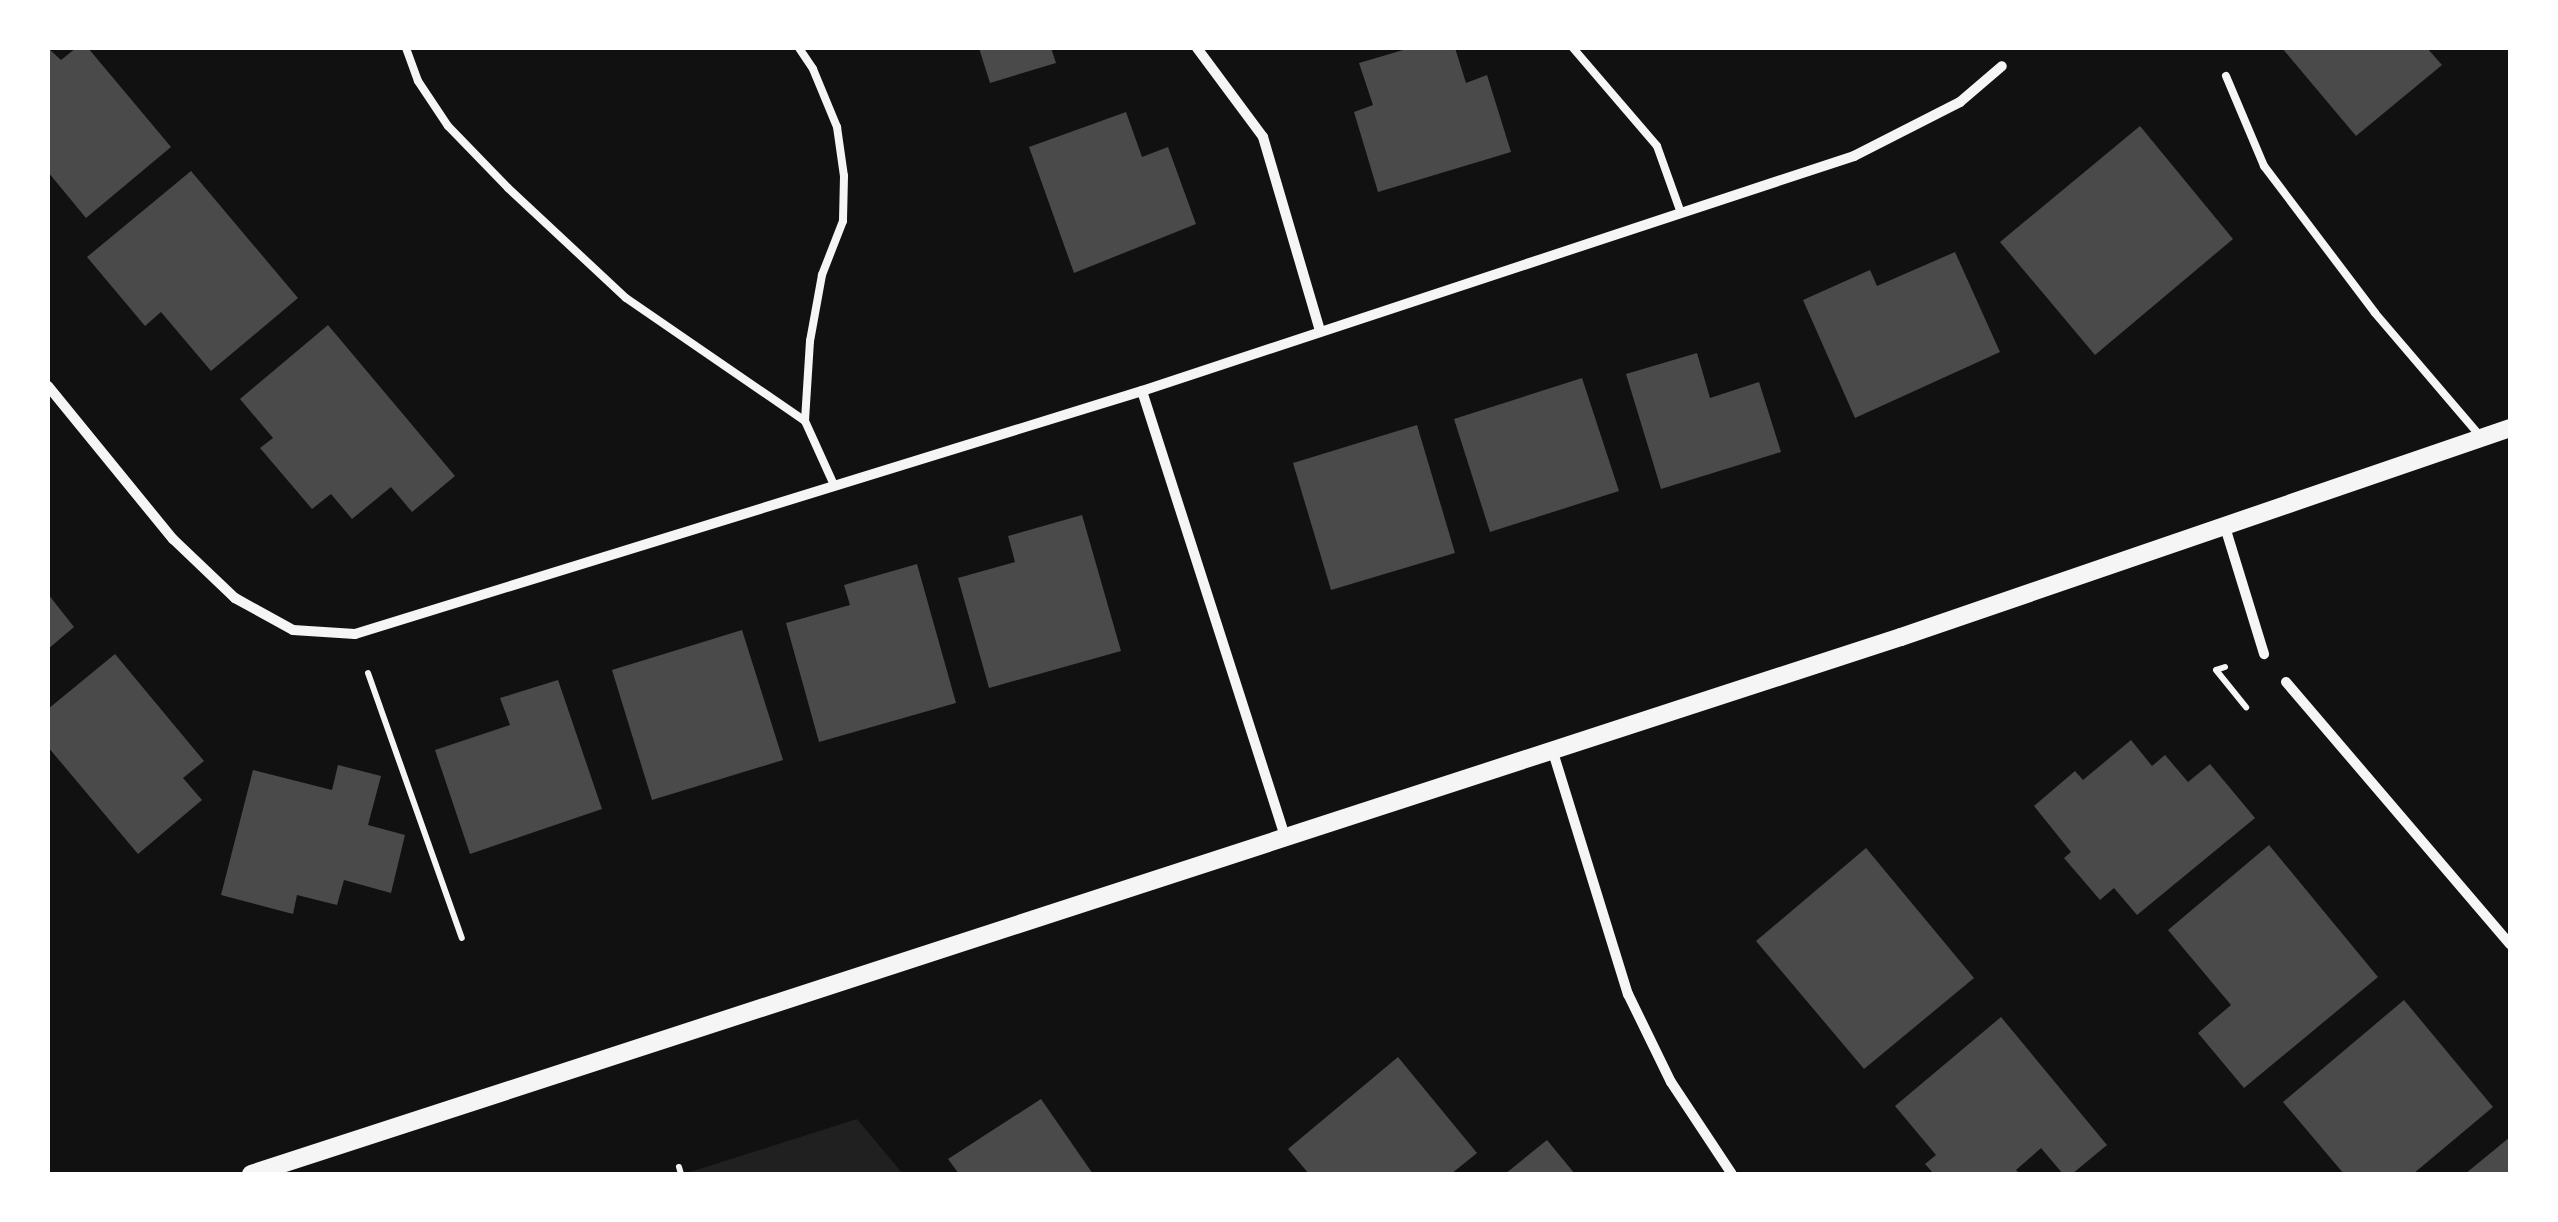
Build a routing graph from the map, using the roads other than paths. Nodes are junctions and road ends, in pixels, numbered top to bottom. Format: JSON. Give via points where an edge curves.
{"nodes":[{"id":1,"x":406,"y":48,"type":"edge"},
{"id":2,"x":798,"y":48,"type":"edge"},
{"id":3,"x":1198,"y":48,"type":"edge"},
{"id":4,"x":1573,"y":48,"type":"edge"},
{"id":5,"x":2002,"y":66,"type":"dead end"},
{"id":6,"x":2226,"y":76,"type":"dead end"},
{"id":7,"x":1681,"y":213,"type":"junction"},
{"id":8,"x":1320,"y":331,"type":"junction"},
{"id":9,"x":48,"y":386,"type":"edge"},
{"id":10,"x":1142,"y":391,"type":"junction"},
{"id":11,"x":804,"y":421,"type":"junction"},
{"id":12,"x":2510,"y":428,"type":"edge"},
{"id":13,"x":2482,"y":438,"type":"junction"},
{"id":14,"x":834,"y":485,"type":"junction"},
{"id":15,"x":2225,"y":527,"type":"junction"},
{"id":16,"x":2264,"y":654,"type":"dead end"},
{"id":17,"x":2286,"y":682,"type":"dead end"},
{"id":18,"x":1552,"y":750,"type":"junction"},
{"id":19,"x":1286,"y":837,"type":"junction"},
{"id":20,"x":2510,"y":944,"type":"edge"},
{"id":21,"x":251,"y":1174,"type":"edge"},
{"id":22,"x":1732,"y":1174,"type":"edge"}],
"edges":[{"from":1,"to":11,"type":"lane","via":[[418,81],[448,126],[521,200],[626,298]]},
{"from":2,"to":11,"type":"lane","via":[[814,70],[836,128],[844,176],[843,221],[822,275],[810,340]]},
{"from":3,"to":8,"type":"street","via":[[1263,137]]},
{"from":4,"to":7,"type":"lane","via":[[1658,146]]},
{"from":5,"to":7,"type":"street","via":[[1960,102],[1854,156]]},
{"from":6,"to":13,"type":"lane","via":[[2264,166],[2374,313]]},
{"from":7,"to":8,"type":"street"},
{"from":8,"to":10,"type":"street"},
{"from":9,"to":14,"type":"street","via":[[173,539],[235,598],[293,630],[354,634]]},
{"from":10,"to":14,"type":"street"},
{"from":10,"to":19,"type":"street"},
{"from":11,"to":14,"type":"lane"},
{"from":12,"to":13,"type":"street"},
{"from":13,"to":15,"type":"street"},
{"from":15,"to":16,"type":"street"},
{"from":15,"to":18,"type":"street"},
{"from":17,"to":20,"type":"street"},
{"from":18,"to":19,"type":"street"},
{"from":18,"to":22,"type":"street","via":[[1628,994],[1671,1082]]},
{"from":19,"to":21,"type":"street"}]}
